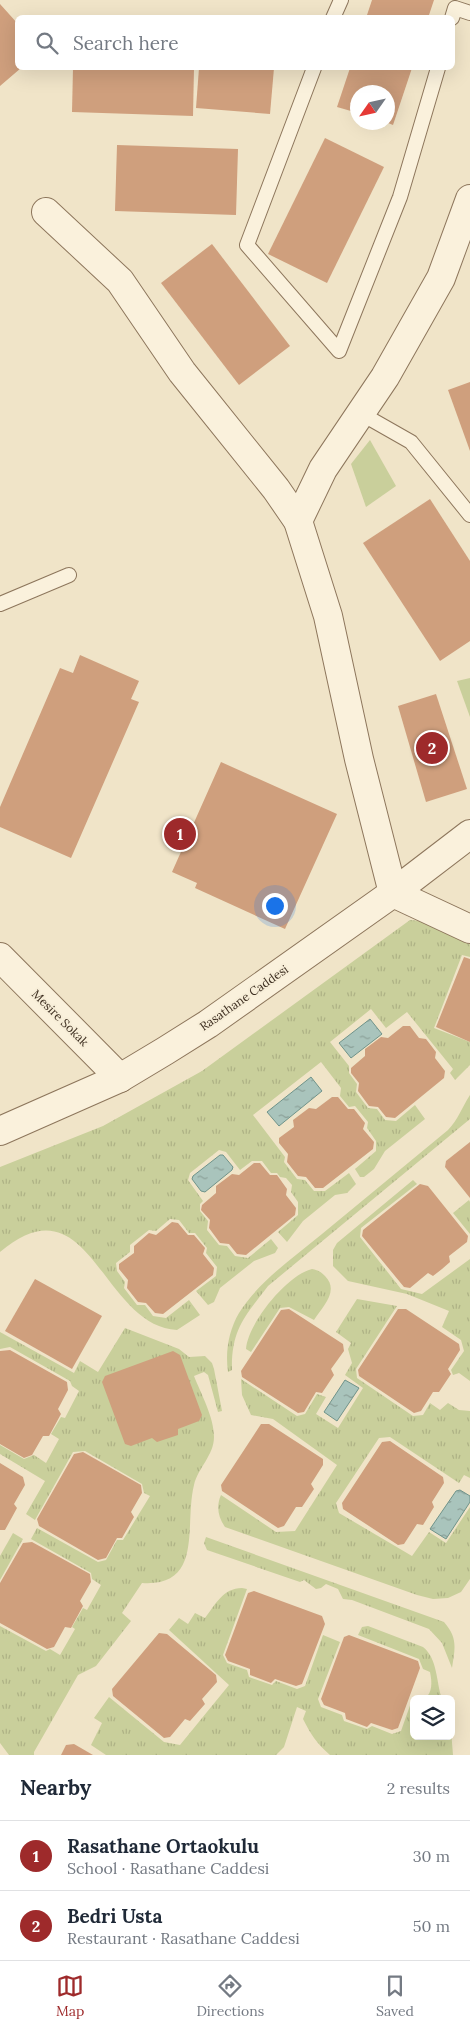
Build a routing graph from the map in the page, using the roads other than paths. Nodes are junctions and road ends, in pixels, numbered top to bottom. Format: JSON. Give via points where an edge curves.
{"nodes":[{"id":1,"x":341,"y":0,"type":"edge"},
{"id":2,"x":470,"y":13,"type":"edge"},
{"id":3,"x":334,"y":15,"type":"edge"},
{"id":4,"x":453,"y":15,"type":"edge"},
{"id":5,"x":313,"y":70,"type":"edge"},
{"id":6,"x":437,"y":70,"type":"edge"},
{"id":7,"x":470,"y":199,"type":"edge"},
{"id":8,"x":46,"y":212,"type":"dead end"},
{"id":9,"x":360,"y":413,"type":"junction"},
{"id":10,"x":470,"y":515,"type":"edge"},
{"id":11,"x":298,"y":521,"type":"junction"},
{"id":12,"x":69,"y":576,"type":"dead end"},
{"id":13,"x":0,"y":604,"type":"edge"},
{"id":14,"x":470,"y":834,"type":"edge"},
{"id":15,"x":393,"y":893,"type":"junction"},
{"id":16,"x":470,"y":929,"type":"edge"},
{"id":17,"x":0,"y":958,"type":"edge"},
{"id":18,"x":120,"y":1078,"type":"junction"},
{"id":19,"x":0,"y":1132,"type":"edge"}],
"edges":[{"from":1,"to":3,"type":"lane"},
{"from":2,"to":4,"type":"lane","via":[[455,8]]},
{"from":5,"to":6,"type":"lane","via":[[247,245],[339,351],[400,197]]},
{"from":7,"to":9,"type":"street","via":[[441,278]]},
{"from":8,"to":11,"type":"street","via":[[120,281],[182,372]]},
{"from":9,"to":10,"type":"lane","via":[[411,442]]},
{"from":9,"to":11,"type":"street","via":[[322,468]]},
{"from":11,"to":15,"type":"street","via":[[328,616]]},
{"from":12,"to":13,"type":"lane"},
{"from":14,"to":15,"type":"street","name":"Rasathane Caddesi"},
{"from":15,"to":16,"type":"street"},
{"from":15,"to":18,"type":"street","name":"Rasathane Caddesi","via":[[208,1024]]},
{"from":17,"to":18,"type":"street","name":"Mesire Sokak"},
{"from":18,"to":19,"type":"street","name":"Rasathane Caddesi"}]}
